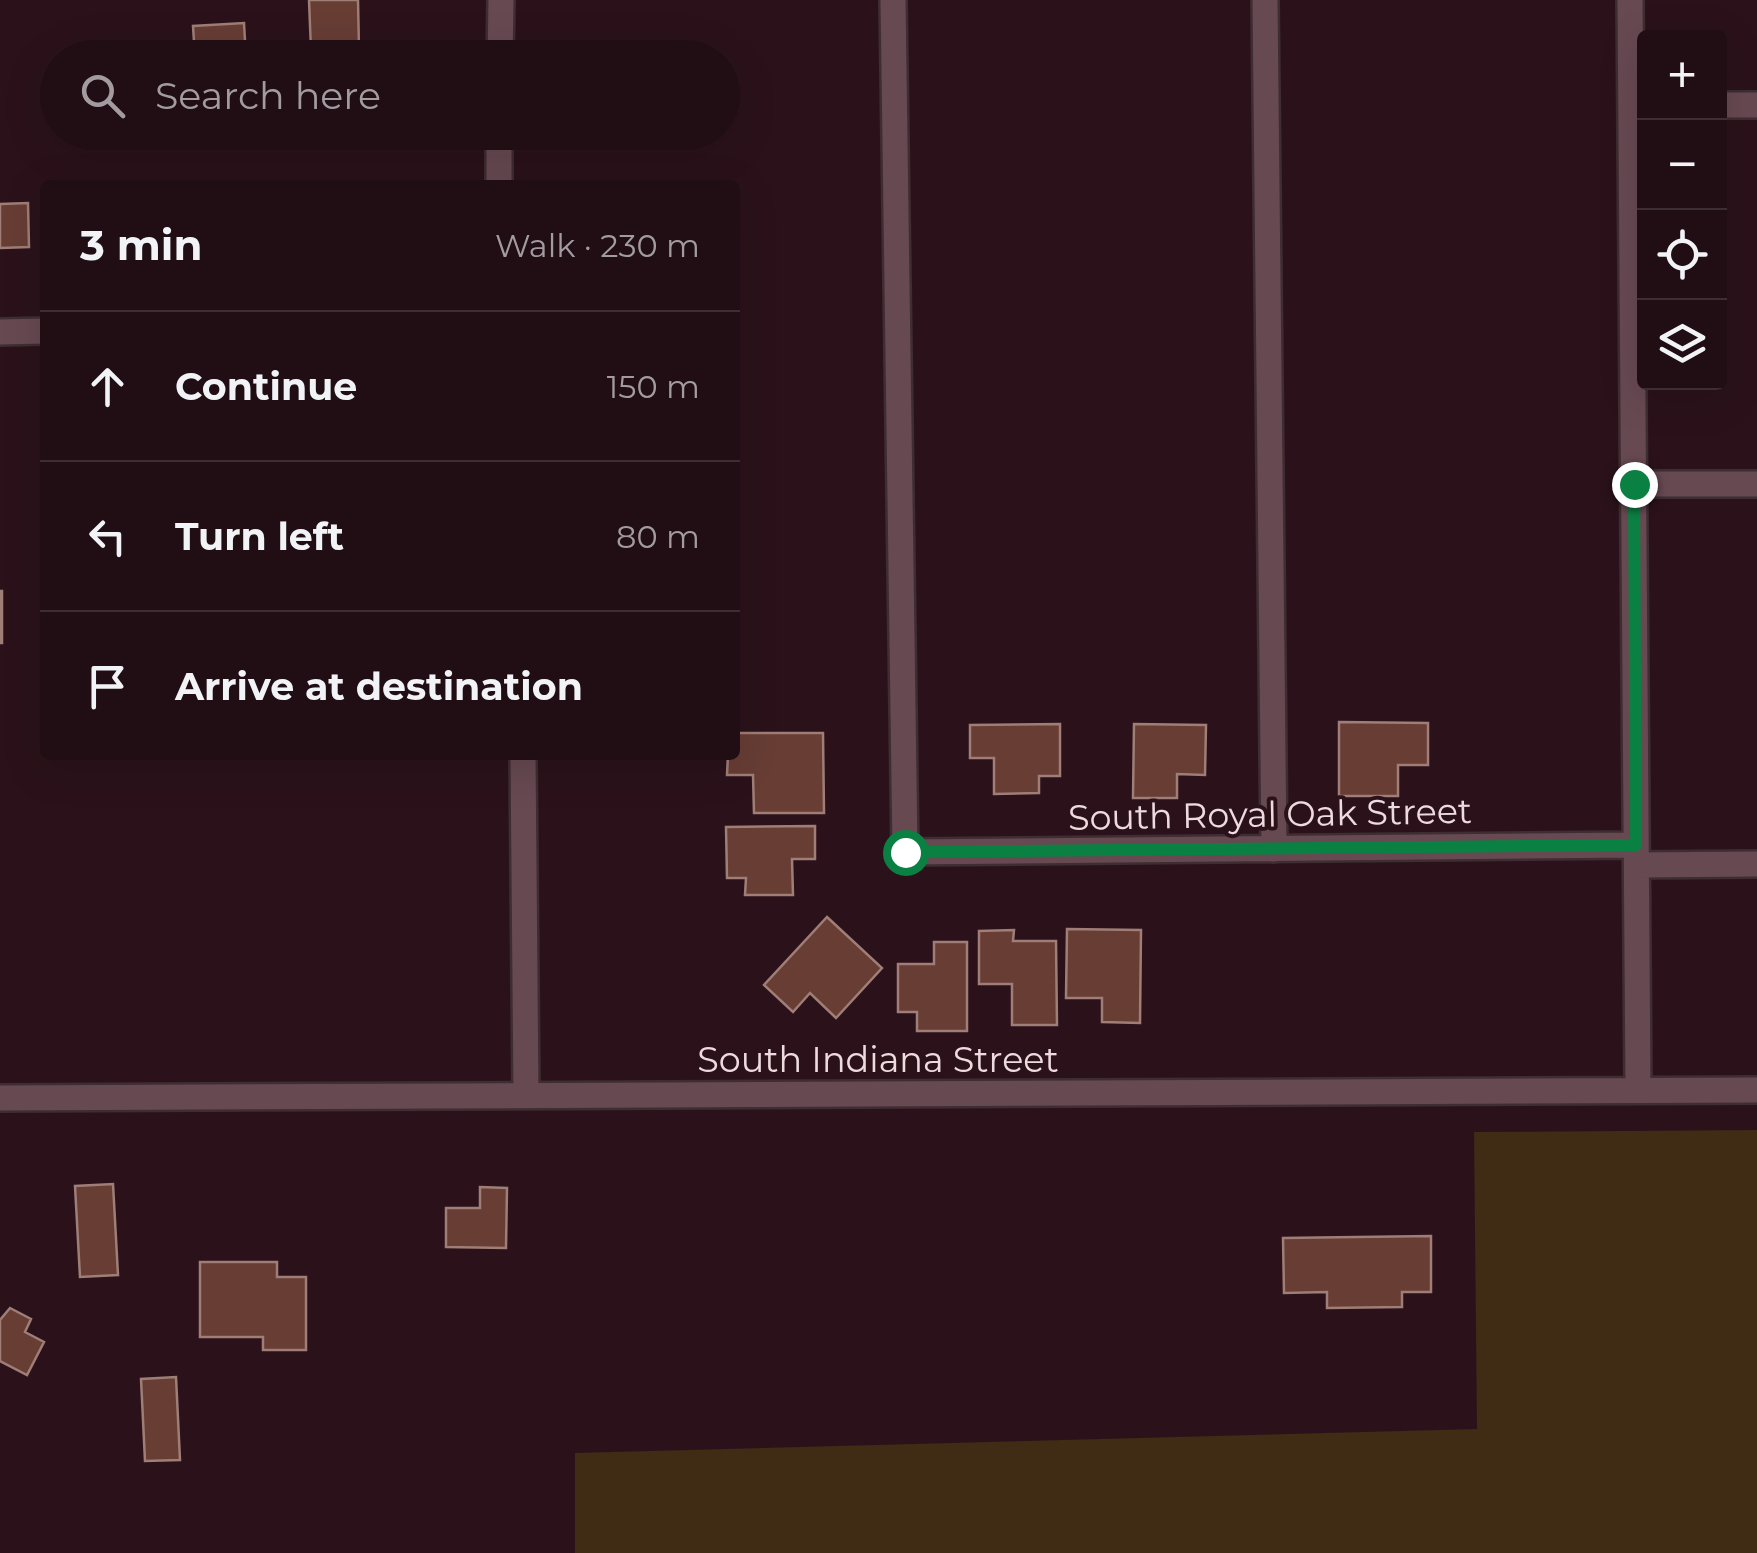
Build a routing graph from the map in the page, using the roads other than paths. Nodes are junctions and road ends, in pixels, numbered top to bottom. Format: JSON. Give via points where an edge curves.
{"nodes":[{"id":1,"x":500,"y":0,"type":"edge"},
{"id":2,"x":893,"y":0,"type":"edge"},
{"id":3,"x":1265,"y":0,"type":"edge"},
{"id":4,"x":1630,"y":0,"type":"edge"},
{"id":5,"x":500,"y":40,"type":"edge"},
{"id":6,"x":1757,"y":104,"type":"edge"},
{"id":7,"x":1637,"y":105,"type":"edge"},
{"id":8,"x":1727,"y":105,"type":"edge"},
{"id":9,"x":500,"y":150,"type":"edge"},
{"id":10,"x":499,"y":180,"type":"edge"},
{"id":11,"x":0,"y":332,"type":"edge"},
{"id":12,"x":40,"y":332,"type":"edge"},
{"id":13,"x":1634,"y":484,"type":"junction"},
{"id":14,"x":1757,"y":484,"type":"edge"},
{"id":15,"x":524,"y":760,"type":"edge"},
{"id":16,"x":1274,"y":849,"type":"junction"},
{"id":17,"x":1636,"y":855,"type":"junction"},
{"id":18,"x":1757,"y":864,"type":"edge"},
{"id":19,"x":1638,"y":1090,"type":"junction"},
{"id":20,"x":1757,"y":1090,"type":"edge"},
{"id":21,"x":526,"y":1096,"type":"junction"},
{"id":22,"x":0,"y":1098,"type":"edge"}],
"edges":[{"from":1,"to":5,"type":"street"},
{"from":2,"to":16,"type":"street","name":"South Royal Oak Street","via":[[905,852]]},
{"from":3,"to":16,"type":"street"},
{"from":4,"to":7,"type":"street"},
{"from":6,"to":8,"type":"street"},
{"from":7,"to":13,"type":"street"},
{"from":9,"to":10,"type":"street"},
{"from":11,"to":12,"type":"street"},
{"from":13,"to":14,"type":"street"},
{"from":13,"to":17,"type":"street"},
{"from":15,"to":21,"type":"street"},
{"from":16,"to":17,"type":"street","name":"South Royal Oak Street"},
{"from":17,"to":18,"type":"street","name":"South Royal Oak Street"},
{"from":17,"to":19,"type":"street"},
{"from":19,"to":20,"type":"street","name":"South Indiana Street"},
{"from":19,"to":21,"type":"street","name":"South Indiana Street"},
{"from":21,"to":22,"type":"street","name":"South Indiana Street"}]}
